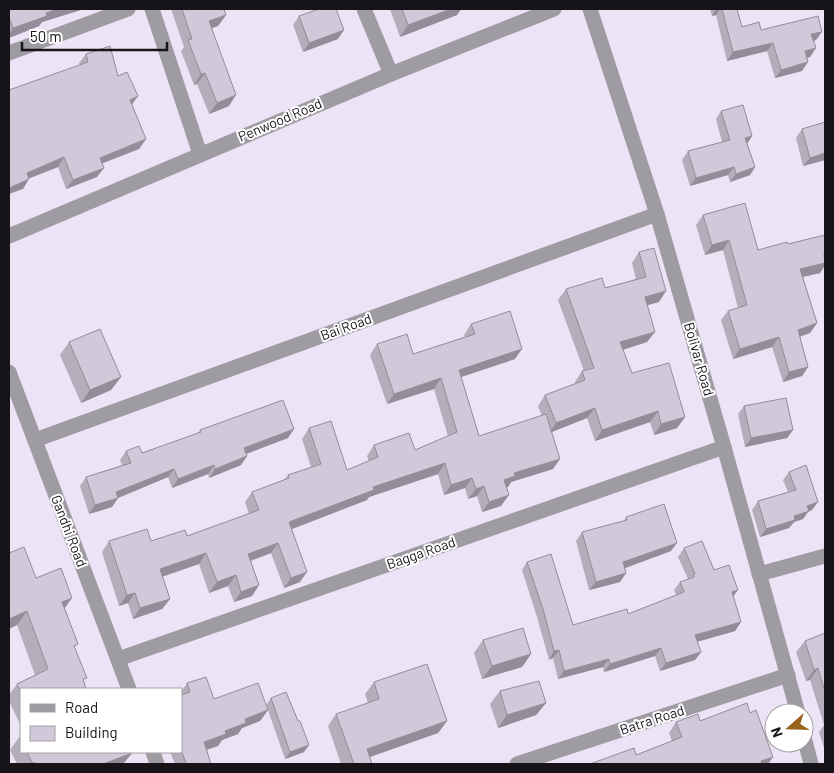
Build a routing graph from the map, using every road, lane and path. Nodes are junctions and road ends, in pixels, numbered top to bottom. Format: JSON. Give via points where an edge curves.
{"nodes":[{"id":1,"x":128,"y":9,"type":"edge"},
{"id":2,"x":152,"y":9,"type":"edge"},
{"id":3,"x":364,"y":9,"type":"edge"},
{"id":4,"x":554,"y":9,"type":"edge"},
{"id":5,"x":590,"y":9,"type":"edge"},
{"id":6,"x":9,"y":53,"type":"edge"},
{"id":7,"x":391,"y":74,"type":"junction"},
{"id":8,"x":200,"y":154,"type":"junction"},
{"id":9,"x":657,"y":214,"type":"junction"},
{"id":10,"x":9,"y":236,"type":"edge"},
{"id":11,"x":9,"y":372,"type":"edge"},
{"id":12,"x":35,"y":440,"type":"junction"},
{"id":13,"x":724,"y":447,"type":"junction"},
{"id":14,"x":825,"y":556,"type":"edge"},
{"id":15,"x":759,"y":574,"type":"junction"},
{"id":16,"x":118,"y":659,"type":"junction"},
{"id":17,"x":788,"y":675,"type":"junction"},
{"id":18,"x":129,"y":688,"type":"edge"},
{"id":19,"x":795,"y":703,"type":"edge"},
{"id":20,"x":517,"y":764,"type":"edge"}],
"edges":[{"from":1,"to":6,"type":"street"},
{"from":2,"to":8,"type":"street"},
{"from":3,"to":7,"type":"street"},
{"from":4,"to":7,"type":"street","name":"Penwood Road"},
{"from":5,"to":9,"type":"street","name":"Bolivar Road"},
{"from":7,"to":8,"type":"street","name":"Penwood Road"},
{"from":8,"to":10,"type":"street","name":"Penwood Road"},
{"from":9,"to":12,"type":"street","name":"Bai Road"},
{"from":9,"to":13,"type":"street","name":"Bolivar Road"},
{"from":11,"to":12,"type":"street","name":"Gandhi Road"},
{"from":12,"to":16,"type":"street","name":"Gandhi Road"},
{"from":13,"to":15,"type":"street","name":"Bolivar Road"},
{"from":13,"to":16,"type":"street","name":"Bagga Road"},
{"from":14,"to":15,"type":"street"},
{"from":15,"to":17,"type":"street","name":"Bolivar Road"},
{"from":16,"to":18,"type":"street","name":"Gandhi Road"},
{"from":17,"to":19,"type":"street","name":"Bolivar Road"},
{"from":17,"to":20,"type":"street","name":"Batra Road"}]}
